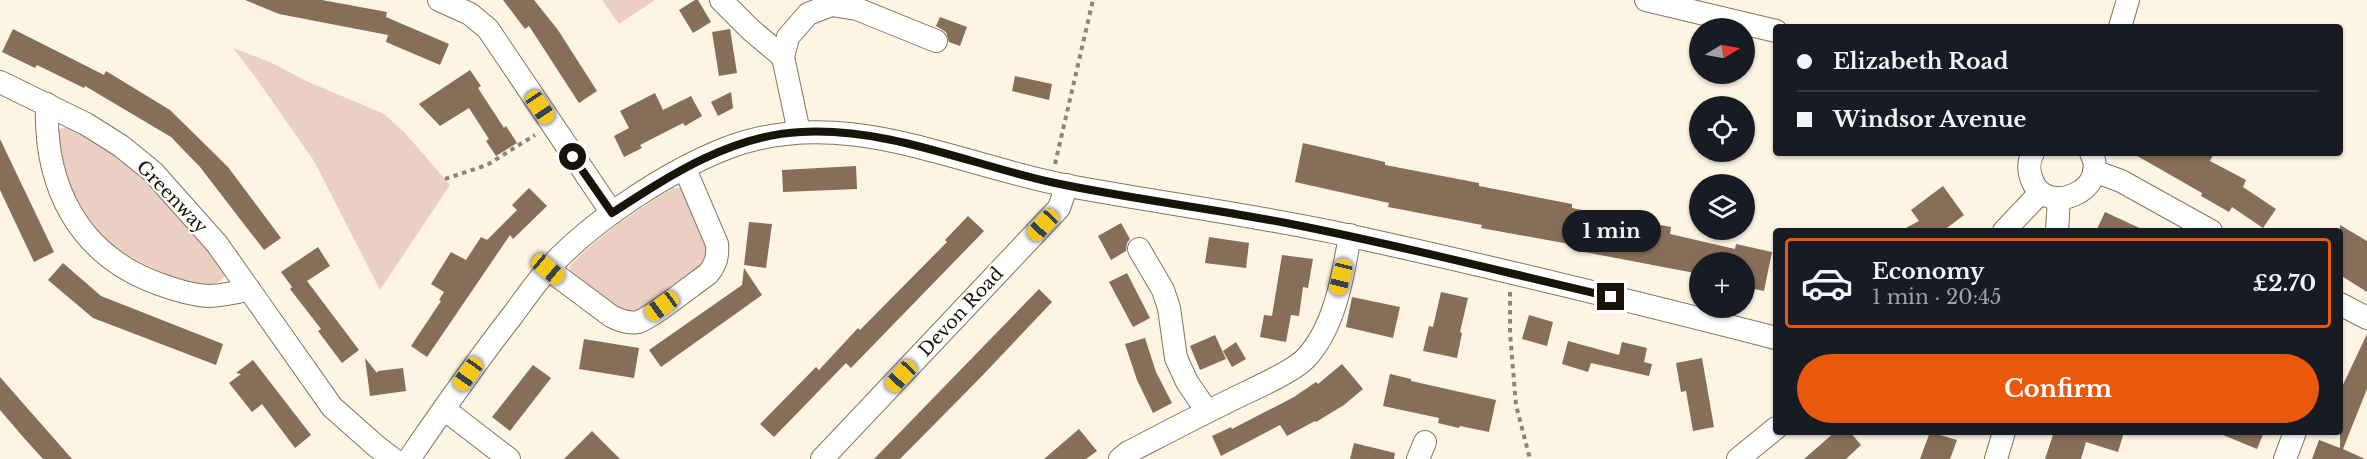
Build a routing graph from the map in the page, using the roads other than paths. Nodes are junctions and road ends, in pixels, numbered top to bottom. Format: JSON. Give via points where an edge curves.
{"nodes":[{"id":1,"x":438,"y":0,"type":"edge"},
{"id":2,"x":720,"y":0,"type":"edge"},
{"id":3,"x":1646,"y":0,"type":"edge"},
{"id":4,"x":2128,"y":0,"type":"edge"},
{"id":5,"x":2121,"y":24,"type":"edge"},
{"id":6,"x":1773,"y":30,"type":"edge"},
{"id":7,"x":936,"y":41,"type":"dead end"},
{"id":8,"x":783,"y":57,"type":"junction"},
{"id":9,"x":0,"y":82,"type":"edge"},
{"id":10,"x":47,"y":104,"type":"junction"},
{"id":11,"x":799,"y":132,"type":"junction"},
{"id":12,"x":2031,"y":156,"type":"edge"},
{"id":13,"x":2092,"y":162,"type":"edge"},
{"id":14,"x":685,"y":169,"type":"junction"},
{"id":15,"x":1059,"y":184,"type":"junction"},
{"id":16,"x":2050,"y":196,"type":"junction"},
{"id":17,"x":612,"y":213,"type":"junction"},
{"id":18,"x":2008,"y":228,"type":"edge"},
{"id":19,"x":2056,"y":228,"type":"edge"},
{"id":20,"x":2206,"y":228,"type":"edge"},
{"id":21,"x":1350,"y":236,"type":"junction"},
{"id":22,"x":1138,"y":249,"type":"dead end"},
{"id":23,"x":548,"y":269,"type":"junction"},
{"id":24,"x":249,"y":290,"type":"junction"},
{"id":25,"x":2343,"y":310,"type":"edge"},
{"id":26,"x":2367,"y":318,"type":"edge"},
{"id":27,"x":1773,"y":337,"type":"edge"},
{"id":28,"x":444,"y":409,"type":"junction"},
{"id":29,"x":1207,"y":411,"type":"junction"},
{"id":30,"x":1773,"y":430,"type":"edge"},
{"id":31,"x":2003,"y":435,"type":"edge"},
{"id":32,"x":2294,"y":435,"type":"edge"},
{"id":33,"x":393,"y":459,"type":"edge"},
{"id":34,"x":409,"y":459,"type":"edge"},
{"id":35,"x":509,"y":459,"type":"edge"},
{"id":36,"x":822,"y":459,"type":"edge"},
{"id":37,"x":1120,"y":459,"type":"edge"},
{"id":38,"x":1738,"y":459,"type":"edge"},
{"id":39,"x":1996,"y":459,"type":"edge"},
{"id":40,"x":2285,"y":459,"type":"edge"}],
"edges":[{"from":1,"to":17,"type":"street","via":[[470,14],[488,29]]},
{"from":2,"to":8,"type":"street"},
{"from":3,"to":6,"type":"street"},
{"from":4,"to":5,"type":"street"},
{"from":7,"to":8,"type":"street","via":[[857,9],[831,5],[808,14],[788,37]]},
{"from":8,"to":11,"type":"street"},
{"from":9,"to":10,"type":"street","name":"Greenway"},
{"from":10,"to":24,"type":"street","name":"Greenway","via":[[112,141],[153,172],[217,244]]},
{"from":10,"to":24,"type":"street","via":[[46,133],[62,198],[81,228],[111,260],[180,292],[210,296]]},
{"from":11,"to":14,"type":"street","via":[[728,148]]},
{"from":11,"to":15,"type":"street","via":[[880,137]]},
{"from":12,"to":16,"type":"street","via":[[2029,171],[2033,183]]},
{"from":13,"to":16,"type":"street","via":[[2089,185],[2081,192],[2070,197]]},
{"from":13,"to":20,"type":"street"},
{"from":14,"to":17,"type":"street"},
{"from":14,"to":23,"type":"street","via":[[717,244],[718,256],[708,274],[647,317],[630,323],[611,316]]},
{"from":15,"to":21,"type":"street","via":[[1222,210]]},
{"from":15,"to":36,"type":"street","name":"Devon Road","via":[[1059,208]]},
{"from":16,"to":18,"type":"street"},
{"from":16,"to":19,"type":"street"},
{"from":17,"to":23,"type":"street"},
{"from":21,"to":27,"type":"street"},
{"from":21,"to":29,"type":"street","via":[[1336,297],[1323,332],[1304,360]]},
{"from":22,"to":29,"type":"street","via":[[1163,290],[1176,358]]},
{"from":23,"to":28,"type":"street"},
{"from":24,"to":33,"type":"street","name":"Greenway","via":[[332,407]]},
{"from":25,"to":26,"type":"street"},
{"from":28,"to":34,"type":"street"},
{"from":28,"to":35,"type":"street"},
{"from":29,"to":37,"type":"street"},
{"from":30,"to":38,"type":"street"},
{"from":31,"to":39,"type":"street"},
{"from":32,"to":40,"type":"street"}]}
